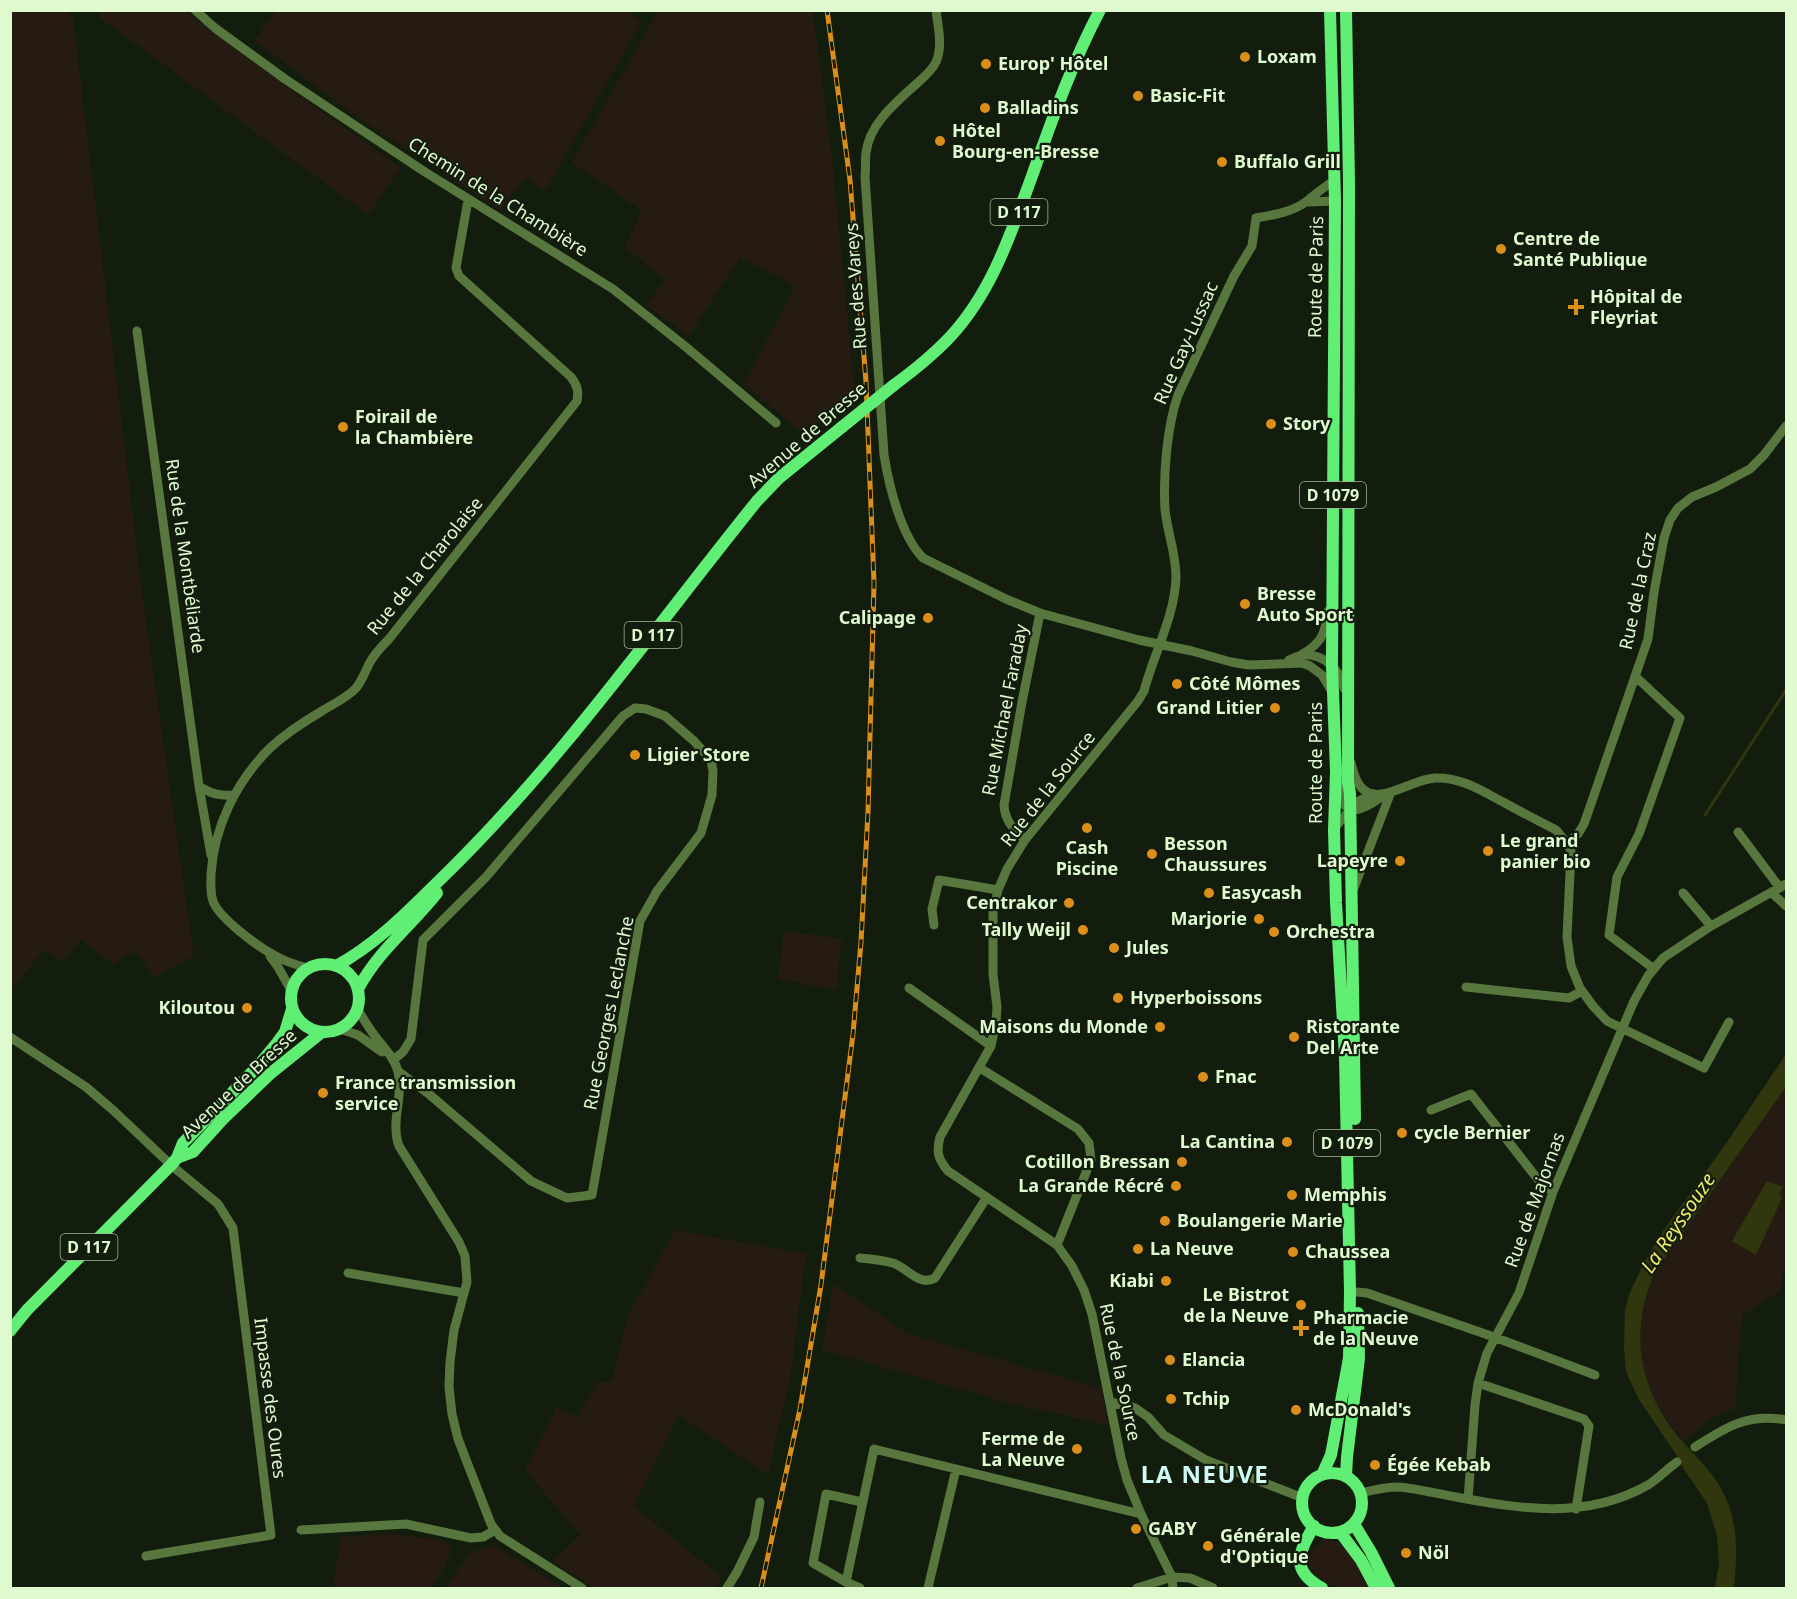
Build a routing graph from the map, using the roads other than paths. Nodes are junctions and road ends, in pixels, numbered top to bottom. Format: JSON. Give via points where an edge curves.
{"nodes":[{"id":1,"x":195,"y":10,"type":"edge"},
{"id":2,"x":936,"y":10,"type":"edge"},
{"id":3,"x":1100,"y":10,"type":"edge"},
{"id":4,"x":1330,"y":10,"type":"edge"},
{"id":5,"x":1346,"y":10,"type":"edge"},
{"id":6,"x":1335,"y":180,"type":"junction"},
{"id":7,"x":468,"y":201,"type":"junction"},
{"id":8,"x":1335,"y":201,"type":"junction"},
{"id":9,"x":1306,"y":202,"type":"junction"},
{"id":10,"x":137,"y":331,"type":"dead end"},
{"id":11,"x":776,"y":423,"type":"dead end"},
{"id":12,"x":1786,"y":426,"type":"edge"},
{"id":13,"x":1333,"y":576,"type":"junction"},
{"id":14,"x":1040,"y":614,"type":"junction"},
{"id":15,"x":1159,"y":645,"type":"junction"},
{"id":16,"x":1348,"y":652,"type":"junction"},
{"id":17,"x":1300,"y":656,"type":"junction"},
{"id":18,"x":1284,"y":662,"type":"junction"},
{"id":19,"x":1310,"y":666,"type":"junction"},
{"id":20,"x":1332,"y":666,"type":"junction"},
{"id":21,"x":1635,"y":676,"type":"junction"},
{"id":22,"x":1334,"y":694,"type":"junction"},
{"id":23,"x":1348,"y":702,"type":"junction"},
{"id":24,"x":1348,"y":754,"type":"junction"},
{"id":25,"x":1336,"y":771,"type":"junction"},
{"id":26,"x":199,"y":786,"type":"junction"},
{"id":27,"x":1388,"y":793,"type":"junction"},
{"id":28,"x":1374,"y":794,"type":"junction"},
{"id":29,"x":234,"y":795,"type":"junction"},
{"id":30,"x":1350,"y":808,"type":"junction"},
{"id":31,"x":1334,"y":830,"type":"junction"},
{"id":32,"x":1738,"y":831,"type":"dead end"},
{"id":33,"x":1025,"y":840,"type":"junction"},
{"id":34,"x":1567,"y":843,"type":"junction"},
{"id":35,"x":470,"y":850,"type":"junction"},
{"id":36,"x":212,"y":862,"type":"junction"},
{"id":37,"x":1779,"y":888,"type":"edge"},
{"id":38,"x":998,"y":890,"type":"junction"},
{"id":39,"x":1352,"y":893,"type":"junction"},
{"id":40,"x":1683,"y":893,"type":"dead end"},
{"id":41,"x":1786,"y":906,"type":"edge"},
{"id":42,"x":934,"y":926,"type":"dead end"},
{"id":43,"x":1711,"y":926,"type":"junction"},
{"id":44,"x":260,"y":946,"type":"junction"},
{"id":45,"x":336,"y":966,"type":"junction"},
{"id":46,"x":308,"y":968,"type":"junction"},
{"id":47,"x":1654,"y":969,"type":"junction"},
{"id":48,"x":1466,"y":987,"type":"dead end"},
{"id":49,"x":909,"y":988,"type":"dead end"},
{"id":50,"x":358,"y":989,"type":"junction"},
{"id":51,"x":291,"y":990,"type":"junction"},
{"id":52,"x":1582,"y":991,"type":"junction"},
{"id":53,"x":357,"y":1008,"type":"junction"},
{"id":54,"x":292,"y":1009,"type":"junction"},
{"id":55,"x":1729,"y":1022,"type":"dead end"},
{"id":56,"x":1622,"y":1028,"type":"junction"},
{"id":57,"x":340,"y":1029,"type":"junction"},
{"id":58,"x":322,"y":1032,"type":"junction"},
{"id":59,"x":10,"y":1038,"type":"edge"},
{"id":60,"x":991,"y":1046,"type":"junction"},
{"id":61,"x":393,"y":1060,"type":"junction"},
{"id":62,"x":980,"y":1068,"type":"junction"},
{"id":63,"x":398,"y":1071,"type":"junction"},
{"id":64,"x":1431,"y":1110,"type":"dead end"},
{"id":65,"x":174,"y":1162,"type":"junction"},
{"id":66,"x":1553,"y":1192,"type":"junction"},
{"id":67,"x":987,"y":1197,"type":"junction"},
{"id":68,"x":1057,"y":1245,"type":"junction"},
{"id":69,"x":860,"y":1257,"type":"dead end"},
{"id":70,"x":348,"y":1273,"type":"dead end"},
{"id":71,"x":1357,"y":1292,"type":"junction"},
{"id":72,"x":464,"y":1293,"type":"junction"},
{"id":73,"x":10,"y":1331,"type":"edge"},
{"id":74,"x":1494,"y":1337,"type":"junction"},
{"id":75,"x":1595,"y":1375,"type":"dead end"},
{"id":76,"x":1478,"y":1383,"type":"junction"},
{"id":77,"x":1110,"y":1402,"type":"junction"},
{"id":78,"x":1786,"y":1419,"type":"edge"},
{"id":79,"x":1695,"y":1447,"type":"dead end"},
{"id":80,"x":1677,"y":1462,"type":"dead end"},
{"id":81,"x":956,"y":1469,"type":"junction"},
{"id":82,"x":1322,"y":1475,"type":"junction"},
{"id":83,"x":1347,"y":1476,"type":"junction"},
{"id":84,"x":1361,"y":1493,"type":"junction"},
{"id":85,"x":1303,"y":1498,"type":"junction"},
{"id":86,"x":1468,"y":1499,"type":"junction"},
{"id":87,"x":760,"y":1502,"type":"dead end"},
{"id":88,"x":862,"y":1502,"type":"junction"},
{"id":89,"x":1576,"y":1509,"type":"junction"},
{"id":90,"x":1141,"y":1514,"type":"junction"},
{"id":91,"x":1354,"y":1524,"type":"junction"},
{"id":92,"x":1314,"y":1526,"type":"junction"},
{"id":93,"x":301,"y":1530,"type":"dead end"},
{"id":94,"x":495,"y":1530,"type":"junction"},
{"id":95,"x":1340,"y":1532,"type":"junction"},
{"id":96,"x":146,"y":1556,"type":"dead end"},
{"id":97,"x":1172,"y":1577,"type":"junction"},
{"id":98,"x":846,"y":1582,"type":"junction"},
{"id":99,"x":582,"y":1588,"type":"edge"},
{"id":100,"x":727,"y":1588,"type":"edge"},
{"id":101,"x":860,"y":1588,"type":"edge"},
{"id":102,"x":928,"y":1588,"type":"edge"},
{"id":103,"x":1137,"y":1588,"type":"edge"},
{"id":104,"x":1173,"y":1588,"type":"edge"},
{"id":105,"x":1213,"y":1588,"type":"edge"},
{"id":106,"x":1322,"y":1588,"type":"edge"},
{"id":107,"x":1376,"y":1588,"type":"edge"},
{"id":108,"x":1389,"y":1588,"type":"edge"}],
"edges":[{"from":1,"to":7,"type":"street","name":"Chemin de la Chambière","via":[[285,79]]},
{"from":2,"to":14,"type":"street","name":"Rue des Vareys","via":[[937,60],[880,121],[866,151],[884,455],[907,538],[915,550],[923,558]]},
{"from":3,"to":35,"type":"main road","name":"Avenue de Bresse","number":"D 117","bridge":true,"via":[[1065,86],[1006,248],[984,290],[950,337],[779,478],[757,501],[551,761]]},
{"from":4,"to":6,"type":"main road","name":"Route de Paris","number":"D 1079"},
{"from":5,"to":16,"type":"main road","name":"Route de Paris","number":"D 1079"},
{"from":6,"to":8,"type":"main road","name":"Route de Paris","number":"D 1079"},
{"from":6,"to":9,"type":"street","name":"Rue Gay-Lussac"},
{"from":7,"to":11,"type":"street","name":"Chemin de la Chambière","via":[[613,289]]},
{"from":7,"to":29,"type":"street","name":"Rue de la Charolaise","via":[[456,268],[459,276],[571,377],[577,385],[578,401],[376,652],[356,687],[282,738]]},
{"from":8,"to":9,"type":"street","name":"Rue Gay-Lussac"},
{"from":8,"to":13,"type":"main road","name":"Route de Paris","number":"D 1079"},
{"from":9,"to":15,"type":"street","name":"Rue Gay-Lussac","via":[[1256,218],[1252,246],[1234,276],[1172,413],[1165,508],[1176,577],[1174,598]]},
{"from":10,"to":26,"type":"street","name":"Rue de la Montbéliarde"},
{"from":12,"to":21,"type":"street","name":"Rue de la Craz","via":[[1750,469],[1692,497],[1670,520],[1648,639]]},
{"from":13,"to":17,"type":"street","name":"Rue des Vareys","via":[[1323,635]]},
{"from":13,"to":20,"type":"main road","name":"Route de Paris","number":"D 1079"},
{"from":14,"to":15,"type":"street","name":"Rue des Vareys"},
{"from":14,"to":33,"type":"street","name":"Rue Michael Faraday","via":[[1004,805],[1008,823]]},
{"from":15,"to":18,"type":"street","name":"Rue des Vareys","via":[[1249,665]]},
{"from":15,"to":33,"type":"street","name":"Rue de la Source","via":[[1138,701]]},
{"from":16,"to":20,"type":"street"},
{"from":16,"to":23,"type":"main road","name":"Route de Paris","number":"D 1079"},
{"from":17,"to":18,"type":"street","name":"Rue des Vareys"},
{"from":17,"to":20,"type":"street","via":[[1315,657]]},
{"from":18,"to":19,"type":"street","name":"Rue des Vareys"},
{"from":19,"to":20,"type":"street","name":"Rue des Vareys"},
{"from":19,"to":22,"type":"street","via":[[1322,675]]},
{"from":20,"to":22,"type":"main road","name":"Route de Paris","number":"D 1079"},
{"from":20,"to":23,"type":"street","via":[[1341,676]]},
{"from":21,"to":34,"type":"street","name":"Rue de la Craz","via":[[1584,824]]},
{"from":21,"to":47,"type":"street","via":[[1680,718],[1639,834],[1617,877],[1609,935]]},
{"from":22,"to":25,"type":"main road","name":"Route de Paris","number":"D 1079"},
{"from":23,"to":24,"type":"main road","name":"Route de Paris","number":"D 1079"},
{"from":24,"to":28,"type":"street","via":[[1361,787]]},
{"from":24,"to":30,"type":"main road","name":"Route de Paris","number":"D 1079"},
{"from":25,"to":30,"type":"street","via":[[1341,798]]},
{"from":25,"to":31,"type":"main road","name":"Route de Paris","number":"D 1079"},
{"from":26,"to":29,"type":"street","via":[[221,796]]},
{"from":26,"to":36,"type":"street","name":"Rue de la Montbéliarde"},
{"from":27,"to":28,"type":"street"},
{"from":27,"to":30,"type":"street","via":[[1363,810]]},
{"from":27,"to":34,"type":"street","via":[[1418,780],[1449,778],[1467,783],[1556,830]]},
{"from":27,"to":39,"type":"street"},
{"from":28,"to":30,"type":"street"},
{"from":29,"to":36,"type":"street","name":"Rue de la Charolaise","via":[[221,823]]},
{"from":30,"to":31,"type":"street"},
{"from":30,"to":39,"type":"main road","name":"Route de Paris","number":"D 1079"},
{"from":31,"to":82,"type":"main road","name":"Route de Paris","number":"D 1079","via":[[1347,1111],[1349,1358],[1331,1455]]},
{"from":32,"to":37,"type":"street"},
{"from":33,"to":38,"type":"street","name":"Rue de la Source"},
{"from":34,"to":52,"type":"street","via":[[1571,851],[1567,937],[1571,966]]},
{"from":35,"to":45,"type":"main road","name":"Avenue de Bresse","number":"D 117","via":[[403,918]]},
{"from":35,"to":50,"type":"main road","name":"Avenue de Bresse","number":"D 117","via":[[422,912],[382,952]]},
{"from":36,"to":44,"type":"street","name":"Rue de la Charolaise","via":[[214,904]]},
{"from":37,"to":41,"type":"street"},
{"from":37,"to":43,"type":"street","name":"Rue de Majornas"},
{"from":38,"to":42,"type":"street","via":[[939,880],[932,909]]},
{"from":38,"to":60,"type":"street","name":"Rue de la Source","via":[[993,912],[997,1007]]},
{"from":39,"to":71,"type":"main road","name":"Route de Paris","number":"D 1079"},
{"from":40,"to":43,"type":"street"},
{"from":43,"to":47,"type":"street","name":"Rue de Majornas","via":[[1663,958]]},
{"from":44,"to":46,"type":"street","via":[[283,960]]},
{"from":44,"to":51,"type":"street","via":[[278,966]]},
{"from":45,"to":46,"type":"main road","via":[[317,964]]},
{"from":45,"to":50,"type":"main road","via":[[346,971]]},
{"from":46,"to":51,"type":"main road","via":[[294,981]]},
{"from":47,"to":56,"type":"street","name":"Rue de Majornas"},
{"from":48,"to":52,"type":"street","via":[[1569,998]]},
{"from":49,"to":60,"type":"street"},
{"from":50,"to":53,"type":"main road"},
{"from":51,"to":54,"type":"main road"},
{"from":52,"to":56,"type":"street","via":[[1607,1021]]},
{"from":53,"to":57,"type":"main road"},
{"from":53,"to":61,"type":"street"},
{"from":54,"to":58,"type":"main road","via":[[304,1025]]},
{"from":54,"to":65,"type":"main road","name":"Avenue de Bresse","number":"D 117","via":[[277,1043],[183,1143]]},
{"from":55,"to":56,"type":"street","via":[[1704,1068]]},
{"from":56,"to":66,"type":"street","name":"Rue de Majornas"},
{"from":57,"to":58,"type":"main road"},
{"from":57,"to":61,"type":"street","via":[[358,1035]]},
{"from":58,"to":65,"type":"main road","name":"Avenue de Bresse","number":"D 117","via":[[271,1073],[193,1152]]},
{"from":59,"to":65,"type":"street","via":[[86,1087]]},
{"from":60,"to":62,"type":"street","name":"Rue de la Source"},
{"from":61,"to":63,"type":"street"},
{"from":61,"to":63,"type":"street","name":"Rue Georges Leclanche","via":[[411,1039],[423,940],[486,877],[623,716],[635,708],[646,709],[665,716],[694,741],[711,760],[712,795],[700,833],[640,921],[592,1195],[567,1198],[531,1181]]},
{"from":62,"to":67,"type":"street","name":"Rue de la Source","via":[[936,1150],[948,1171]]},
{"from":62,"to":68,"type":"street","via":[[1078,1129],[1089,1143],[1091,1160]]},
{"from":63,"to":72,"type":"street","via":[[395,1137],[459,1242],[465,1256]]},
{"from":64,"to":66,"type":"street","via":[[1472,1094],[1540,1182]]},
{"from":65,"to":73,"type":"main road","name":"Avenue de Bresse","number":"D 117"},
{"from":65,"to":96,"type":"street","name":"Impasse des Oures","via":[[218,1204],[233,1228],[271,1535]]},
{"from":66,"to":74,"type":"street","name":"Rue de Majornas","via":[[1519,1293]]},
{"from":67,"to":68,"type":"street","name":"Rue de la Source"},
{"from":67,"to":69,"type":"street","via":[[930,1281],[922,1281],[895,1264]]},
{"from":68,"to":77,"type":"street","name":"Rue de la Source","via":[[1084,1290]]},
{"from":70,"to":72,"type":"street"},
{"from":71,"to":74,"type":"street"},
{"from":71,"to":83,"type":"main road","name":"Route de Paris","number":"D 1079","via":[[1359,1358]]},
{"from":72,"to":94,"type":"street","via":[[450,1362],[452,1414],[458,1439]]},
{"from":74,"to":75,"type":"street"},
{"from":74,"to":76,"type":"street","name":"Rue de Majornas"},
{"from":76,"to":86,"type":"street","name":"Rue de Majornas"},
{"from":76,"to":89,"type":"street","via":[[1584,1419],[1589,1426]]},
{"from":77,"to":85,"type":"street","via":[[1135,1408],[1164,1435],[1206,1460]]},
{"from":77,"to":90,"type":"street","name":"Rue de la Source","via":[[1120,1458]]},
{"from":78,"to":79,"type":"street","via":[[1748,1419],[1725,1427]]},
{"from":80,"to":89,"type":"street","via":[[1630,1494]]},
{"from":81,"to":88,"type":"street","via":[[874,1449]]},
{"from":81,"to":90,"type":"street"},
{"from":81,"to":102,"type":"street"},
{"from":82,"to":83,"type":"main road"},
{"from":82,"to":85,"type":"main road","via":[[1309,1484]]},
{"from":83,"to":84,"type":"main road"},
{"from":84,"to":86,"type":"street","via":[[1399,1487]]},
{"from":84,"to":91,"type":"main road","via":[[1362,1509]]},
{"from":85,"to":92,"type":"main road","via":[[1305,1514]]},
{"from":86,"to":89,"type":"street"},
{"from":87,"to":100,"type":"street","via":[[754,1537]]},
{"from":88,"to":98,"type":"street"},
{"from":88,"to":98,"type":"street","via":[[826,1494],[813,1563]]},
{"from":90,"to":97,"type":"street","name":"Rue de la Source"},
{"from":91,"to":95,"type":"main road"},
{"from":91,"to":108,"type":"main road"},
{"from":92,"to":95,"type":"main road","via":[[1329,1533]]},
{"from":92,"to":106,"type":"main road","via":[[1300,1553],[1300,1564],[1304,1574]]},
{"from":93,"to":94,"type":"street","via":[[406,1524],[471,1538]]},
{"from":94,"to":99,"type":"street","via":[[519,1550]]},
{"from":95,"to":107,"type":"main road"},
{"from":97,"to":103,"type":"street"},
{"from":97,"to":104,"type":"street"},
{"from":97,"to":105,"type":"street","via":[[1190,1578]]},
{"from":98,"to":101,"type":"street"}]}
